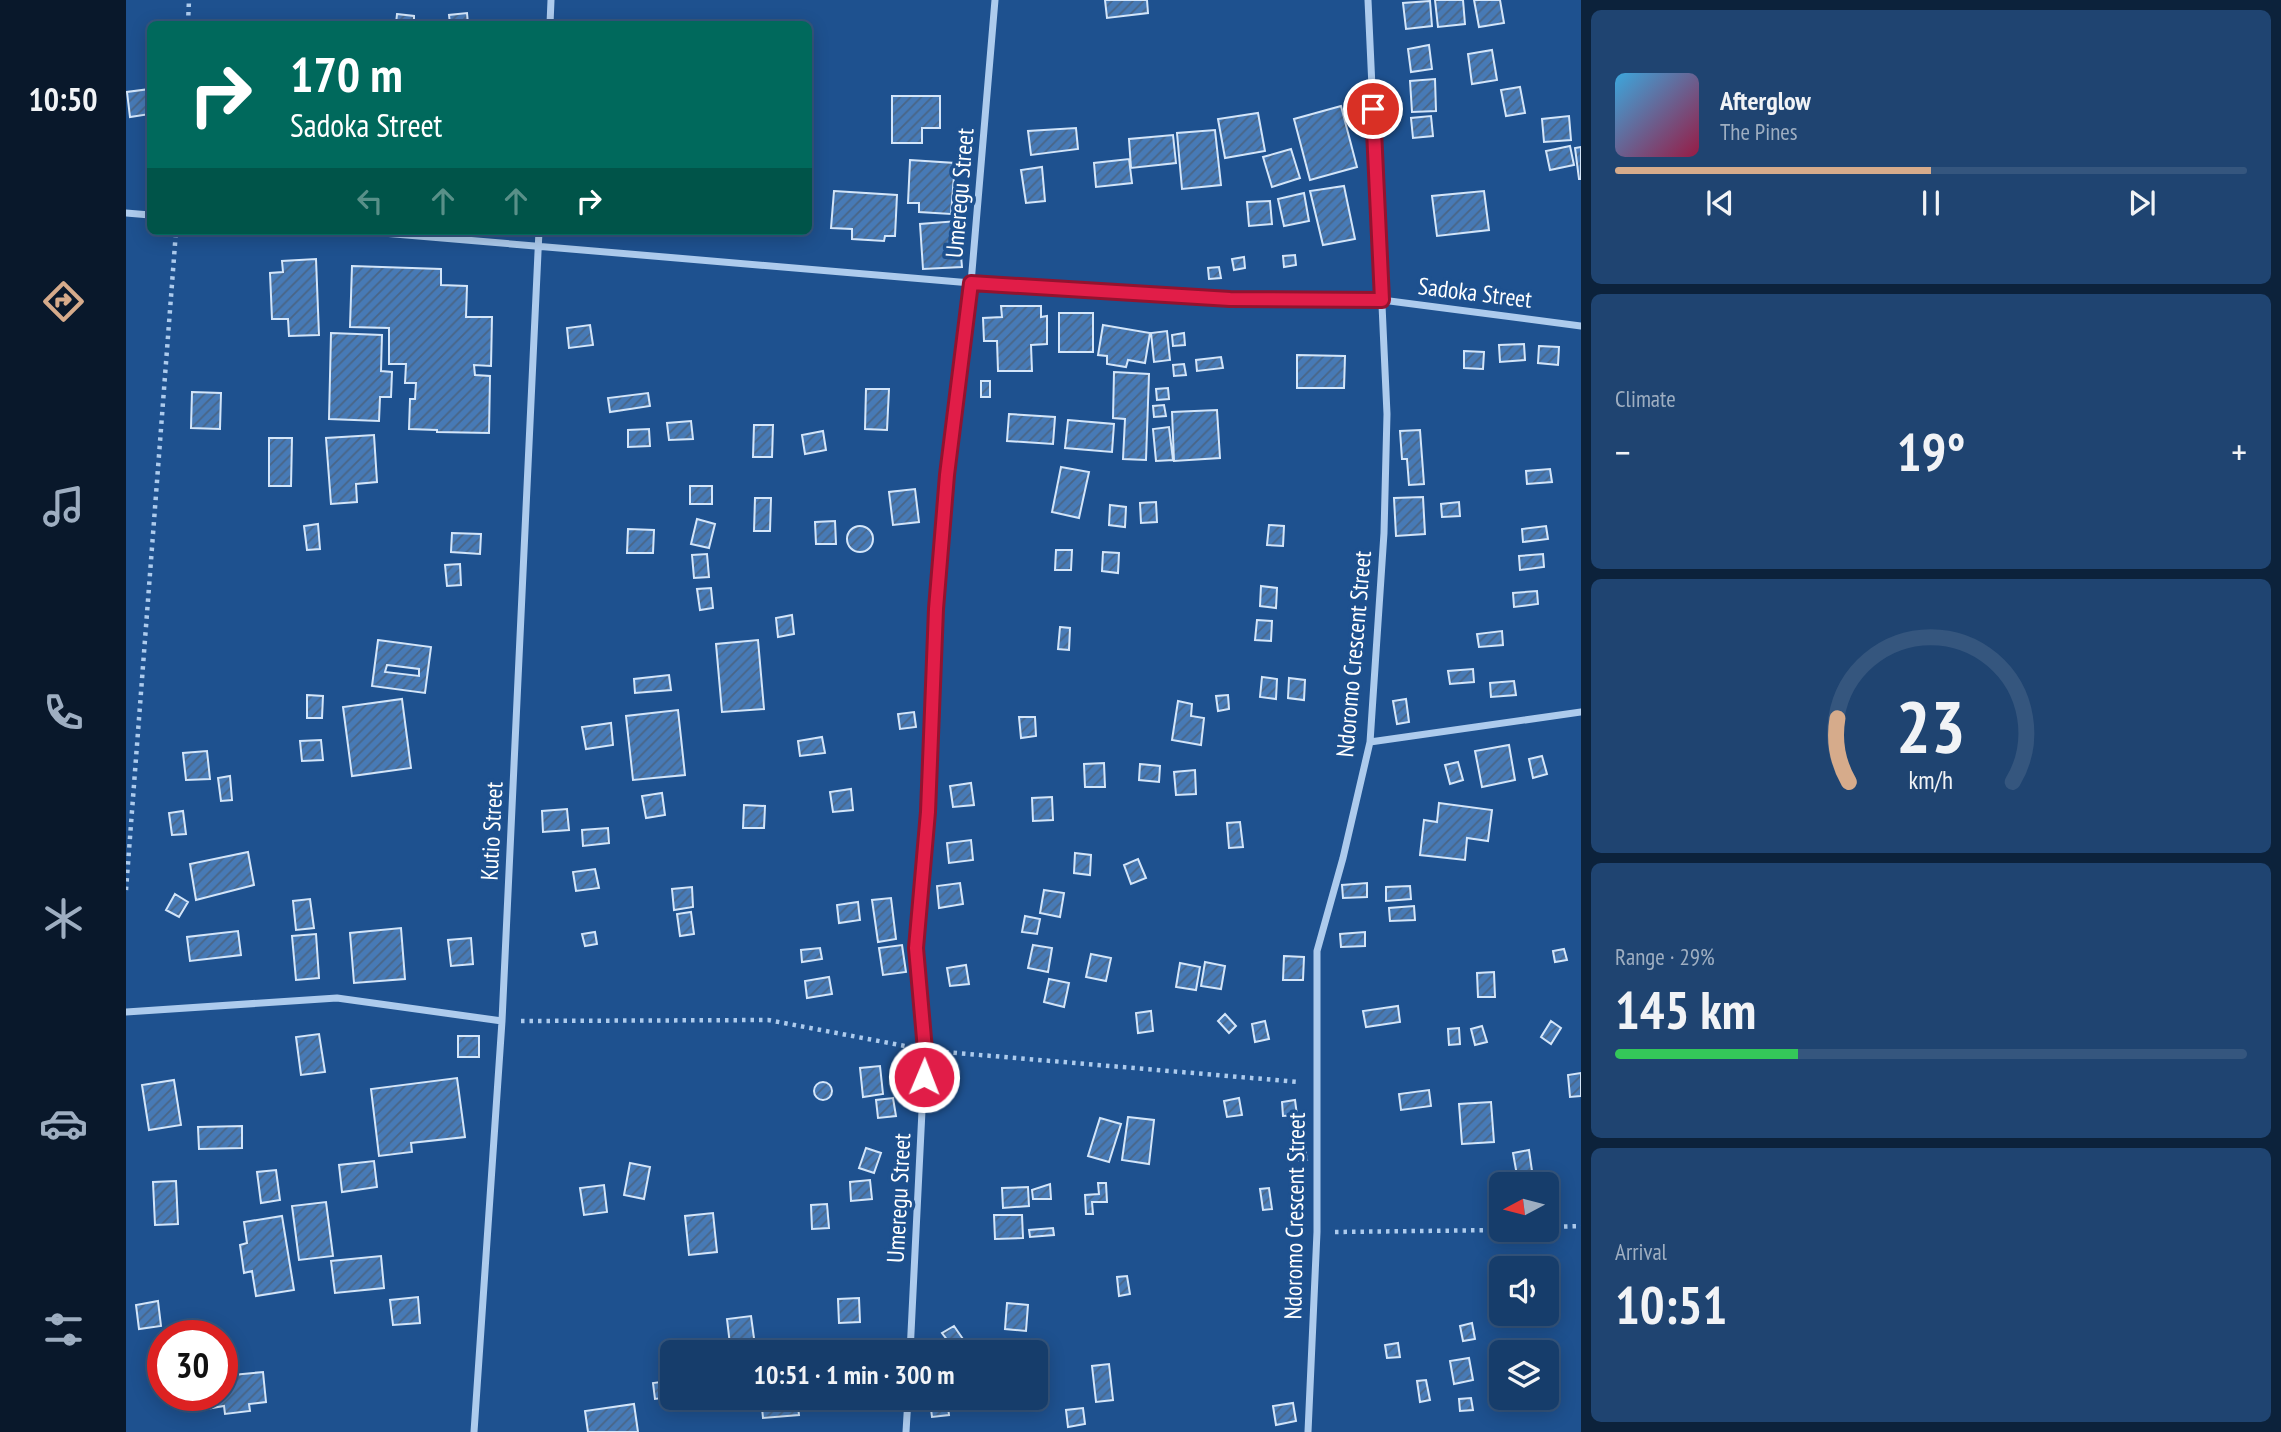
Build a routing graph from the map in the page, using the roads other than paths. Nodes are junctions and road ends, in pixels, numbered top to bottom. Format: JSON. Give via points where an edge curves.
{"nodes":[{"id":1,"x":551,"y":0,"type":"edge"},
{"id":2,"x":995,"y":0,"type":"edge"},
{"id":3,"x":1368,"y":0,"type":"edge"},
{"id":4,"x":550,"y":21,"type":"edge"},
{"id":5,"x":126,"y":213,"type":"edge"},
{"id":6,"x":147,"y":215,"type":"edge"},
{"id":7,"x":410,"y":235,"type":"edge"},
{"id":8,"x":539,"y":235,"type":"edge"},
{"id":9,"x":538,"y":245,"type":"junction"},
{"id":10,"x":971,"y":283,"type":"junction"},
{"id":11,"x":1382,"y":300,"type":"junction"},
{"id":12,"x":1581,"y":326,"type":"edge"},
{"id":13,"x":1581,"y":712,"type":"edge"},
{"id":14,"x":1370,"y":742,"type":"junction"},
{"id":15,"x":126,"y":1012,"type":"edge"},
{"id":16,"x":502,"y":1021,"type":"junction"},
{"id":17,"x":911,"y":1340,"type":"edge"},
{"id":18,"x":907,"y":1410,"type":"edge"},
{"id":19,"x":474,"y":1432,"type":"edge"},
{"id":20,"x":906,"y":1432,"type":"edge"},
{"id":21,"x":1308,"y":1432,"type":"edge"}],
"edges":[{"from":1,"to":4,"type":"street"},
{"from":2,"to":10,"type":"street","name":"Umeregu Street"},
{"from":3,"to":11,"type":"street","name":"Ndoromo Crescent Street"},
{"from":5,"to":6,"type":"street"},
{"from":7,"to":9,"type":"street","name":"Sadoka Street"},
{"from":8,"to":9,"type":"street","name":"Kutio Street"},
{"from":9,"to":10,"type":"street","name":"Sadoka Street"},
{"from":9,"to":16,"type":"street","name":"Kutio Street"},
{"from":10,"to":11,"type":"street","name":"Sadoka Street","via":[[1230,299]]},
{"from":10,"to":17,"type":"street","name":"Umeregu Street","via":[[947,475],[916,948],[925,1050]]},
{"from":11,"to":12,"type":"street","name":"Sadoka Street"},
{"from":11,"to":14,"type":"street","name":"Ndoromo Crescent Street","via":[[1387,414],[1384,533]]},
{"from":13,"to":14,"type":"street"},
{"from":14,"to":21,"type":"street","name":"Ndoromo Crescent Street","via":[[1317,951],[1317,1233]]},
{"from":15,"to":16,"type":"street","via":[[338,998]]},
{"from":16,"to":19,"type":"street","name":"Kutio Street"},
{"from":18,"to":20,"type":"street"}]}
